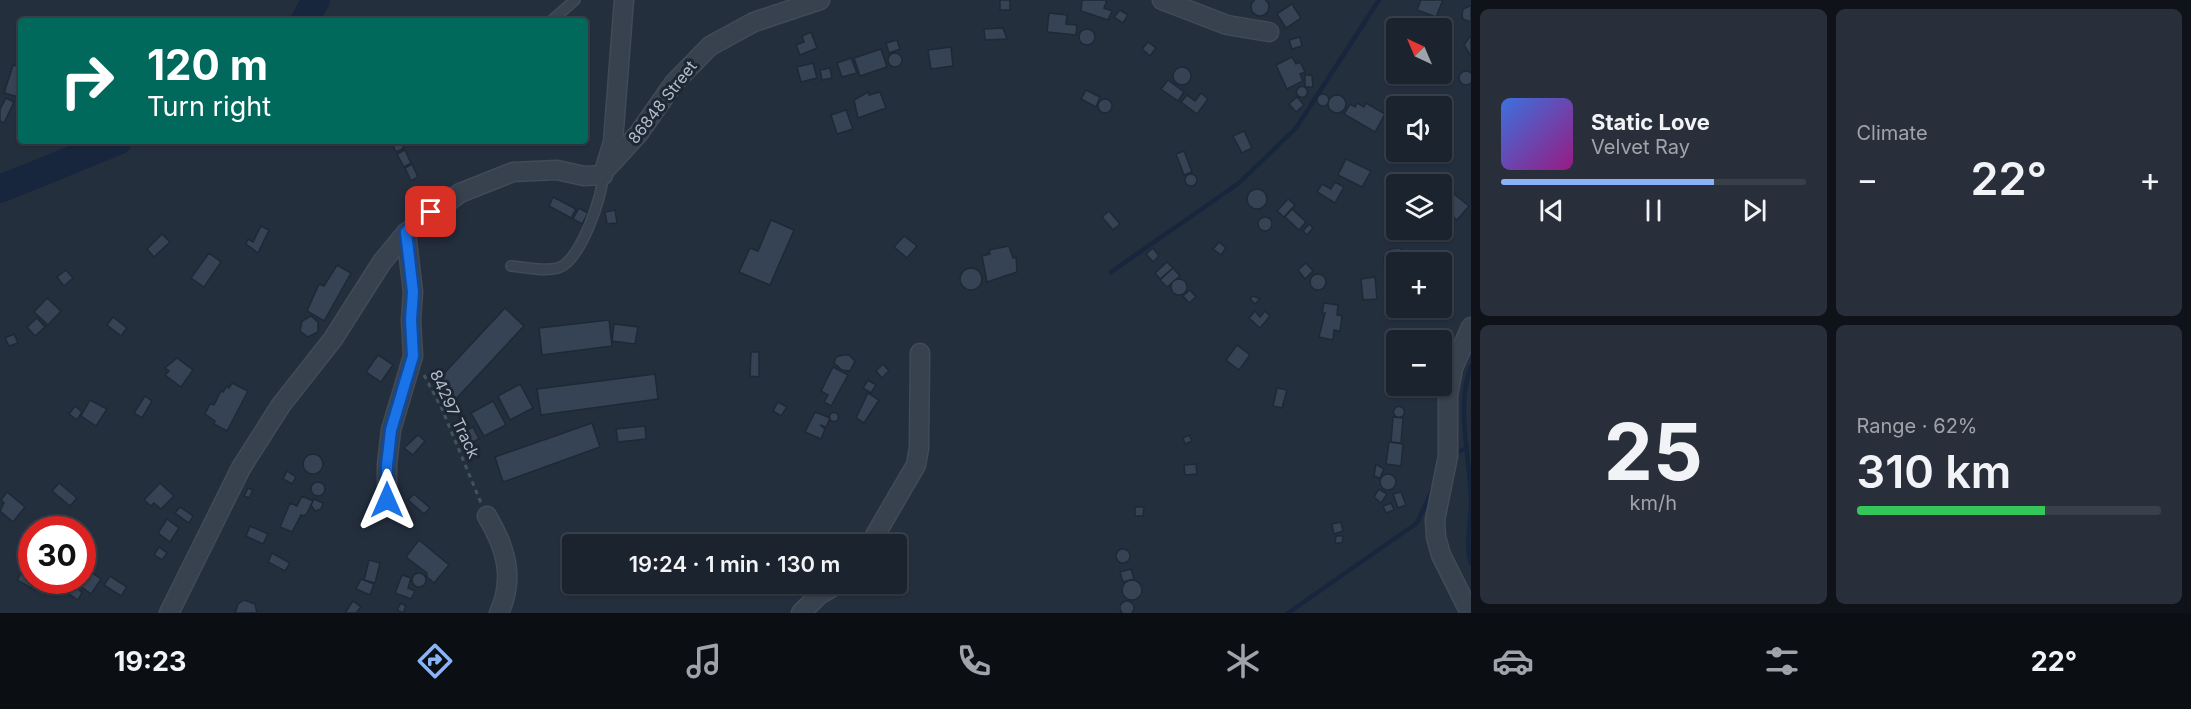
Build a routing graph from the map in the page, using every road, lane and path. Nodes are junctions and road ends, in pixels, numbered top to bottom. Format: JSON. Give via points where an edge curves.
{"nodes":[{"id":1,"x":575,"y":0,"type":"edge"},
{"id":2,"x":624,"y":0,"type":"edge"},
{"id":3,"x":820,"y":0,"type":"edge"},
{"id":4,"x":1162,"y":0,"type":"edge"},
{"id":5,"x":554,"y":18,"type":"edge"},
{"id":6,"x":1269,"y":32,"type":"dead end"},
{"id":7,"x":605,"y":172,"type":"junction"},
{"id":8,"x":406,"y":232,"type":"junction"},
{"id":9,"x":511,"y":266,"type":"dead end"},
{"id":10,"x":1471,"y":327,"type":"edge"},
{"id":11,"x":920,"y":353,"type":"dead end"},
{"id":12,"x":422,"y":372,"type":"dead end"},
{"id":13,"x":387,"y":500,"type":"dead end"},
{"id":14,"x":487,"y":516,"type":"joint"},
{"id":15,"x":876,"y":534,"type":"edge"},
{"id":16,"x":821,"y":594,"type":"edge"},
{"id":17,"x":169,"y":613,"type":"edge"},
{"id":18,"x":499,"y":613,"type":"edge"},
{"id":19,"x":801,"y":613,"type":"edge"},
{"id":20,"x":1470,"y":613,"type":"edge"}],
"edges":[{"from":1,"to":5,"type":"lane"},
{"from":2,"to":7,"type":"street","via":[[613,142]]},
{"from":3,"to":7,"type":"street","name":"86848 Street","via":[[754,21],[710,46],[674,83]]},
{"from":4,"to":6,"type":"street","via":[[1227,25]]},
{"from":7,"to":8,"type":"street","via":[[584,176],[549,170],[513,172],[460,193]]},
{"from":7,"to":9,"type":"lane","via":[[599,202],[566,262],[550,269]]},
{"from":8,"to":13,"type":"street","via":[[413,292],[413,356],[391,430]]},
{"from":8,"to":17,"type":"street","via":[[264,432],[219,510]]},
{"from":10,"to":20,"type":"street","via":[[1448,395],[1448,456],[1435,520],[1441,555]]},
{"from":11,"to":15,"type":"street","via":[[920,448],[916,465]]},
{"from":12,"to":14,"type":"path","name":"84297 Track","via":[[442,409]]},
{"from":14,"to":18,"type":"street","via":[[496,531],[509,575],[508,594]]},
{"from":16,"to":19,"type":"street"}]}
